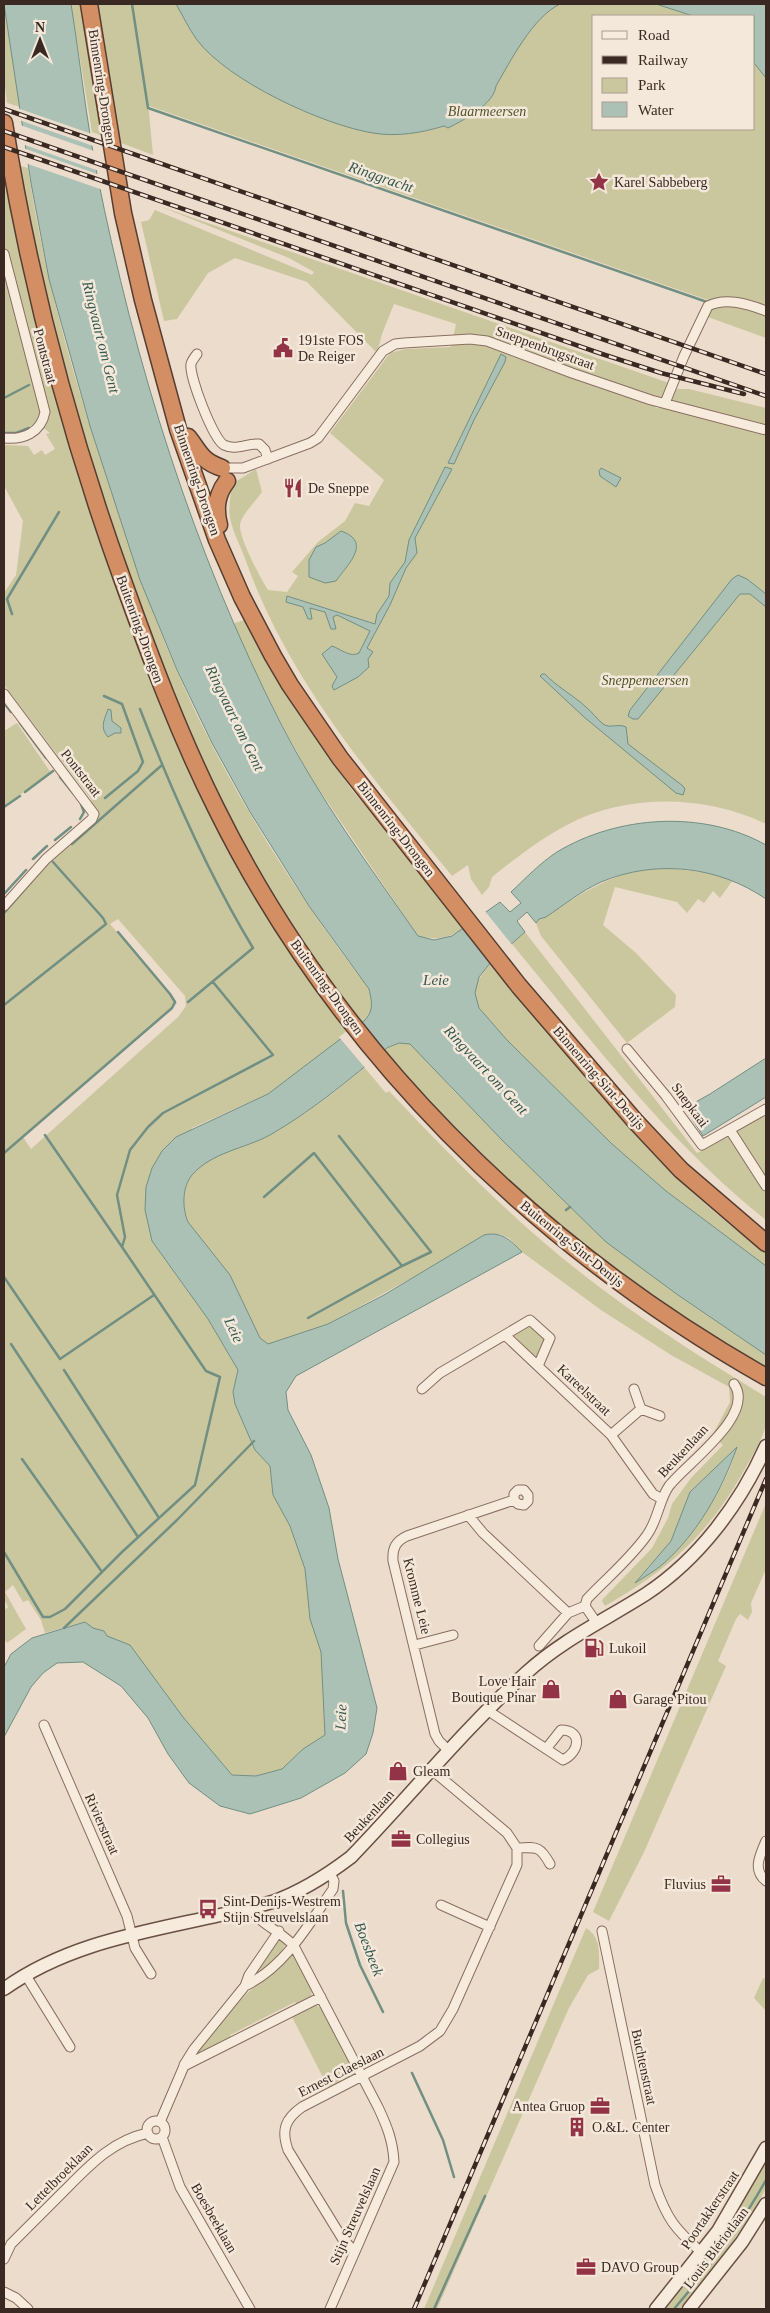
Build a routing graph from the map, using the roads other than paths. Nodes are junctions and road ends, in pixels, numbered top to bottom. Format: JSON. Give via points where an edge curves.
{"nodes":[{"id":1,"x":88,"y":4,"type":"edge"},
{"id":2,"x":4,"y":123,"type":"edge"},
{"id":3,"x":4,"y":254,"type":"edge"},
{"id":4,"x":766,"y":311,"type":"edge"},
{"id":5,"x":197,"y":354,"type":"dead end"},
{"id":6,"x":665,"y":403,"type":"junction"},
{"id":7,"x":178,"y":429,"type":"junction"},
{"id":8,"x":766,"y":430,"type":"edge"},
{"id":9,"x":4,"y":438,"type":"edge"},
{"id":10,"x":268,"y":459,"type":"junction"},
{"id":11,"x":243,"y":468,"type":"junction"},
{"id":12,"x":224,"y":474,"type":"junction"},
{"id":13,"x":217,"y":540,"type":"junction"},
{"id":14,"x":4,"y":694,"type":"edge"},
{"id":15,"x":448,"y":895,"type":"joint"},
{"id":16,"x":4,"y":906,"type":"edge"},
{"id":17,"x":627,"y":1049,"type":"dead end"},
{"id":18,"x":400,"y":1081,"type":"joint"},
{"id":19,"x":766,"y":1108,"type":"edge"},
{"id":20,"x":730,"y":1130,"type":"junction"},
{"id":21,"x":766,"y":1186,"type":"edge"},
{"id":22,"x":766,"y":1243,"type":"edge"},
{"id":23,"x":506,"y":1336,"type":"junction"},
{"id":24,"x":704,"y":1341,"type":"junction"},
{"id":25,"x":538,"y":1366,"type":"junction"},
{"id":26,"x":766,"y":1377,"type":"edge"},
{"id":27,"x":734,"y":1384,"type":"dead end"},
{"id":28,"x":766,"y":1387,"type":"edge"},
{"id":29,"x":422,"y":1389,"type":"dead end"},
{"id":30,"x":634,"y":1389,"type":"dead end"},
{"id":31,"x":641,"y":1409,"type":"junction"},
{"id":32,"x":660,"y":1416,"type":"dead end"},
{"id":33,"x":612,"y":1435,"type":"junction"},
{"id":34,"x":766,"y":1446,"type":"edge"},
{"id":35,"x":662,"y":1499,"type":"junction"},
{"id":36,"x":514,"y":1500,"type":"dead end"},
{"id":37,"x":468,"y":1515,"type":"junction"},
{"id":38,"x":585,"y":1606,"type":"junction"},
{"id":39,"x":568,"y":1613,"type":"junction"},
{"id":40,"x":596,"y":1622,"type":"junction"},
{"id":41,"x":453,"y":1635,"type":"dead end"},
{"id":42,"x":415,"y":1645,"type":"junction"},
{"id":43,"x":538,"y":1646,"type":"dead end"},
{"id":44,"x":488,"y":1710,"type":"junction"},
{"id":45,"x":44,"y":1725,"type":"dead end"},
{"id":46,"x":546,"y":1749,"type":"dead end"},
{"id":47,"x":449,"y":1751,"type":"junction"},
{"id":48,"x":432,"y":1770,"type":"junction"},
{"id":49,"x":766,"y":1841,"type":"edge"},
{"id":50,"x":517,"y":1848,"type":"junction"},
{"id":51,"x":550,"y":1864,"type":"dead end"},
{"id":52,"x":330,"y":1873,"type":"junction"},
{"id":53,"x":766,"y":1881,"type":"edge"},
{"id":54,"x":441,"y":1905,"type":"dead end"},
{"id":55,"x":251,"y":1908,"type":"junction"},
{"id":56,"x":490,"y":1927,"type":"junction"},
{"id":57,"x":279,"y":1931,"type":"junction"},
{"id":58,"x":602,"y":1931,"type":"dead end"},
{"id":59,"x":132,"y":1936,"type":"junction"},
{"id":60,"x":294,"y":1946,"type":"junction"},
{"id":61,"x":25,"y":1974,"type":"junction"},
{"id":62,"x":151,"y":1974,"type":"dead end"},
{"id":63,"x":245,"y":1986,"type":"junction"},
{"id":64,"x":4,"y":1989,"type":"edge"},
{"id":65,"x":320,"y":1997,"type":"junction"},
{"id":66,"x":70,"y":2047,"type":"dead end"},
{"id":67,"x":184,"y":2066,"type":"junction"},
{"id":68,"x":362,"y":2076,"type":"junction"},
{"id":69,"x":160,"y":2122,"type":"junction"},
{"id":70,"x":148,"y":2133,"type":"junction"},
{"id":71,"x":162,"y":2137,"type":"junction"},
{"id":72,"x":766,"y":2148,"type":"edge"},
{"id":73,"x":766,"y":2204,"type":"edge"},
{"id":74,"x":354,"y":2251,"type":"junction"},
{"id":75,"x":701,"y":2252,"type":"junction"},
{"id":76,"x":4,"y":2259,"type":"edge"},
{"id":77,"x":4,"y":2292,"type":"edge"},
{"id":78,"x":28,"y":2309,"type":"edge"},
{"id":79,"x":250,"y":2309,"type":"edge"},
{"id":80,"x":330,"y":2309,"type":"edge"},
{"id":81,"x":656,"y":2309,"type":"edge"},
{"id":82,"x":689,"y":2309,"type":"edge"}],
"edges":[{"from":1,"to":7,"type":"highway","name":"Binnenring-Drongen","via":[[123,213]]},
{"from":2,"to":18,"type":"highway","name":"Buitenring-Drongen","via":[[40,311],[64,400],[101,521],[159,682],[230,834],[282,923],[336,1003]]},
{"from":3,"to":9,"type":"street","name":"Pontstraat","via":[[45,412],[42,421],[30,434],[23,438]]},
{"from":4,"to":6,"type":"street","via":[[735,302],[714,302],[708,306]]},
{"from":5,"to":10,"type":"street","via":[[192,360],[192,370],[218,440],[236,448],[259,444]]},
{"from":6,"to":8,"type":"street","name":"Sneppenbrugstraat"},
{"from":6,"to":10,"type":"street","name":"Sneppenbrugstraat","via":[[487,341],[404,342],[383,351],[318,438]]},
{"from":7,"to":12,"type":"highway","via":[[189,438],[199,455]]},
{"from":7,"to":13,"type":"highway","name":"Binnenring-Drongen"},
{"from":10,"to":11,"type":"street","name":"Sneppenbrugstraat"},
{"from":11,"to":12,"type":"street","name":"Sneppenbrugstraat"},
{"from":11,"to":12,"type":"street"},
{"from":12,"to":13,"type":"highway","via":[[217,499],[220,526]]},
{"from":13,"to":15,"type":"highway","name":"Binnenring-Drongen","via":[[246,605],[290,685],[340,758]]},
{"from":14,"to":16,"type":"street","name":"Pontstraat","via":[[94,814],[46,859]]},
{"from":15,"to":22,"type":"highway","name":"Binnenring-Sint-Denijs","via":[[519,986],[635,1121],[681,1170]]},
{"from":17,"to":20,"type":"street","name":"Snepkaai","via":[[702,1145]]},
{"from":18,"to":24,"type":"highway","name":"Buitenring-Sint-Denijs","via":[[457,1144],[555,1233],[601,1270]]},
{"from":19,"to":20,"type":"street","name":"Snepkaai"},
{"from":20,"to":21,"type":"street"},
{"from":23,"to":25,"type":"street","name":"Kareelstraat"},
{"from":23,"to":25,"type":"street","name":"Kareelstraat","via":[[530,1320],[550,1338]]},
{"from":23,"to":29,"type":"street","name":"Kareelstraat","via":[[440,1373]]},
{"from":24,"to":26,"type":"highway","name":"Buitenring-Sint-Denijs"},
{"from":24,"to":28,"type":"highway","via":[[708,1353]]},
{"from":25,"to":33,"type":"street","name":"Kareelstraat"},
{"from":27,"to":35,"type":"street","name":"Beukenlaan","via":[[740,1400],[735,1414],[669,1487]]},
{"from":30,"to":31,"type":"street"},
{"from":31,"to":32,"type":"street"},
{"from":31,"to":33,"type":"street","name":"Kareelstraat"},
{"from":33,"to":35,"type":"street","name":"Kareelstraat","via":[[653,1494]]},
{"from":34,"to":40,"type":"street","name":"Beukenlaan","via":[[733,1506],[696,1551],[646,1594]]},
{"from":35,"to":38,"type":"street","name":"Beukenlaan","via":[[649,1533]]},
{"from":36,"to":37,"type":"street","name":"Kromme Leie"},
{"from":37,"to":39,"type":"street","via":[[483,1534]]},
{"from":37,"to":42,"type":"street","name":"Kromme Leie","via":[[402,1538],[394,1547],[392,1561]]},
{"from":38,"to":39,"type":"street"},
{"from":38,"to":40,"type":"street"},
{"from":39,"to":43,"type":"street"},
{"from":40,"to":44,"type":"street","name":"Beukenlaan","via":[[529,1670]]},
{"from":41,"to":42,"type":"street","name":"Kromme Leie"},
{"from":42,"to":47,"type":"street","name":"Kromme Leie","via":[[435,1734]]},
{"from":44,"to":46,"type":"street"},
{"from":44,"to":47,"type":"street","name":"Beukenlaan"},
{"from":45,"to":59,"type":"street","name":"Rivierstraat","via":[[128,1916]]},
{"from":47,"to":48,"type":"street","name":"Beukenlaan"},
{"from":48,"to":50,"type":"street","via":[[507,1833]]},
{"from":48,"to":52,"type":"street","name":"Beukenlaan","via":[[351,1857]]},
{"from":49,"to":53,"type":"street","via":[[758,1864]]},
{"from":50,"to":51,"type":"street","via":[[540,1849]]},
{"from":50,"to":56,"type":"street","name":"Ernest Claeslaan","via":[[517,1865]]},
{"from":52,"to":55,"type":"street","name":"Beukenlaan","via":[[289,1895]]},
{"from":52,"to":60,"type":"street","via":[[333,1889]]},
{"from":54,"to":56,"type":"street"},
{"from":55,"to":57,"type":"street","via":[[256,1917]]},
{"from":55,"to":59,"type":"street","name":"Beukenlaan"},
{"from":56,"to":68,"type":"street","name":"Ernest Claeslaan","via":[[453,2009],[440,2030],[420,2046]]},
{"from":57,"to":60,"type":"street"},
{"from":57,"to":63,"type":"street"},
{"from":58,"to":75,"type":"street","name":"Buchtenstraat","via":[[655,2185],[672,2225]]},
{"from":59,"to":61,"type":"street","name":"Beukenlaan","via":[[76,1950]]},
{"from":59,"to":62,"type":"street","via":[[135,1948]]},
{"from":60,"to":63,"type":"street","via":[[256,1981]]},
{"from":60,"to":65,"type":"street","name":"Stijn Streuvelslaan"},
{"from":61,"to":64,"type":"street","name":"Beukenlaan"},
{"from":61,"to":66,"type":"street"},
{"from":63,"to":67,"type":"street"},
{"from":65,"to":67,"type":"street"},
{"from":65,"to":68,"type":"street","name":"Stijn Streuvelslaan"},
{"from":67,"to":69,"type":"street"},
{"from":68,"to":74,"type":"street","name":"Stijn Streuvelslaan","via":[[389,2129],[394,2162]]},
{"from":68,"to":74,"type":"street","name":"Ernest Claeslaan","via":[[302,2107],[287,2120],[284,2129],[288,2150],[342,2238]]},
{"from":69,"to":70,"type":"street","via":[[150,2124]]},
{"from":69,"to":71,"type":"street","name":"Boesbeeklaan","via":[[165,2129]]},
{"from":70,"to":71,"type":"street","via":[[152,2138]]},
{"from":70,"to":76,"type":"street","name":"Lettelbroeklaan","via":[[132,2136],[96,2159],[11,2244]]},
{"from":71,"to":79,"type":"street","name":"Boesbeeklaan","via":[[180,2187]]},
{"from":72,"to":75,"type":"street","name":"Poortakkerstraat","via":[[734,2207]]},
{"from":73,"to":82,"type":"street","name":"Louis Blériotlaan","via":[[742,2242]]},
{"from":74,"to":80,"type":"street","name":"Stijn Streuvelslaan"},
{"from":75,"to":81,"type":"street","name":"Poortakkerstraat"},
{"from":77,"to":78,"type":"street"}]}
